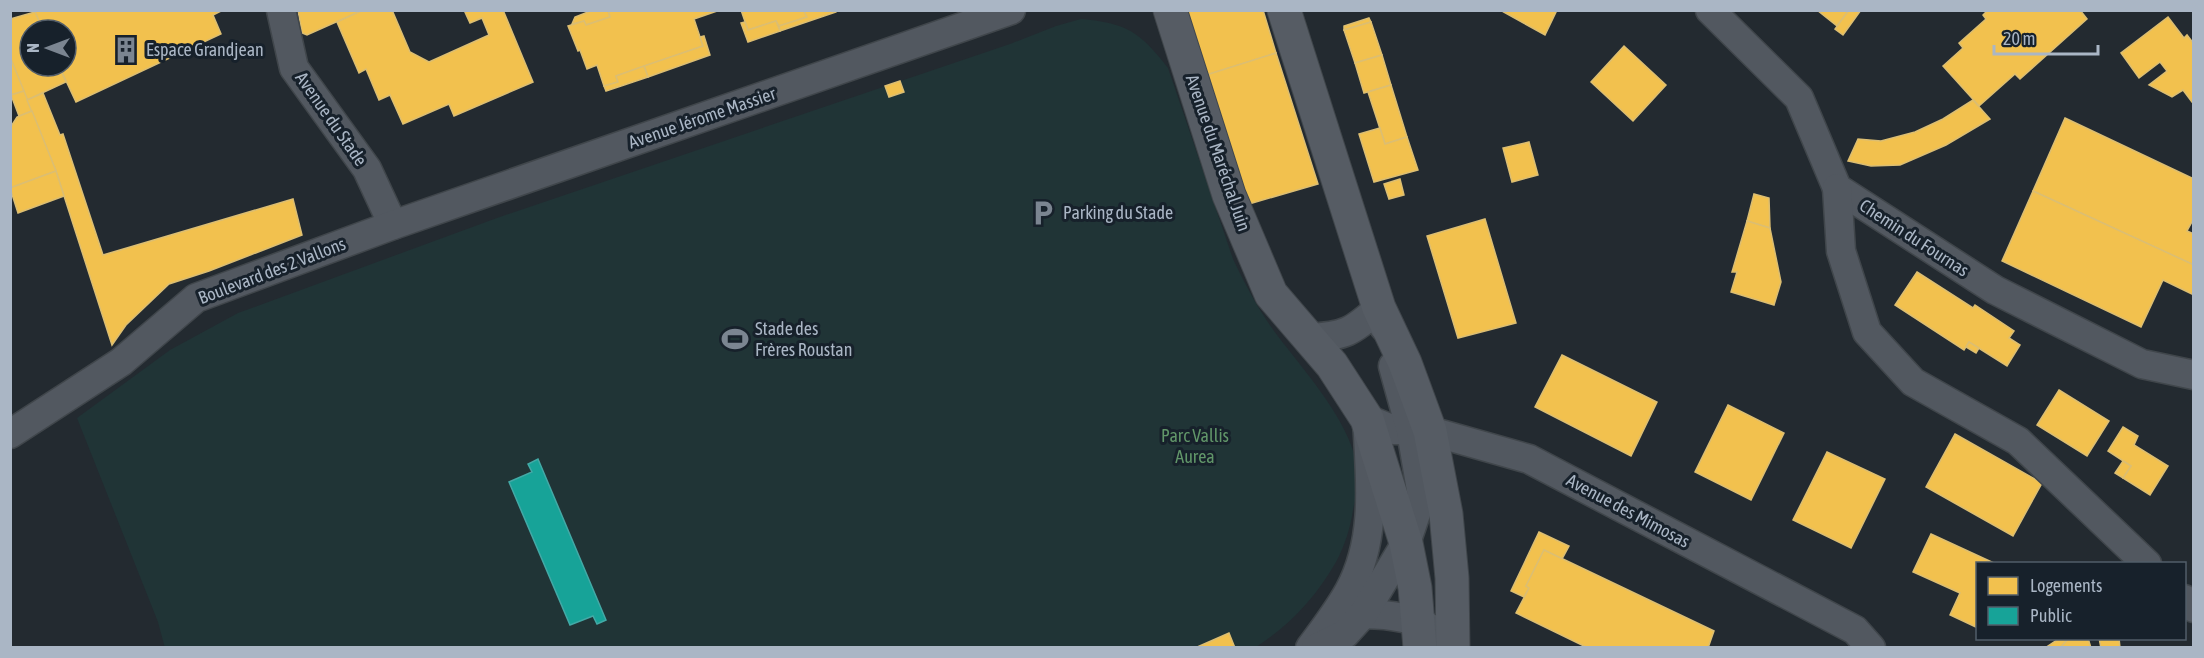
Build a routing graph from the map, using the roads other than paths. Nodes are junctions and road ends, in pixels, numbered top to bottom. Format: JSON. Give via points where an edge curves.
{"nodes":[{"id":1,"x":281,"y":10,"type":"edge"},
{"id":2,"x":1284,"y":10,"type":"edge"},
{"id":3,"x":1710,"y":10,"type":"edge"},
{"id":4,"x":1011,"y":11,"type":"edge"},
{"id":5,"x":1165,"y":14,"type":"edge"},
{"id":6,"x":1838,"y":188,"type":"junction"},
{"id":7,"x":393,"y":225,"type":"junction"},
{"id":8,"x":1379,"y":308,"type":"junction"},
{"id":9,"x":1309,"y":338,"type":"junction"},
{"id":10,"x":2193,"y":375,"type":"edge"},
{"id":11,"x":1367,"y":419,"type":"junction"},
{"id":12,"x":1420,"y":431,"type":"junction"},
{"id":13,"x":10,"y":434,"type":"edge"},
{"id":14,"x":1406,"y":543,"type":"junction"},
{"id":15,"x":2145,"y":562,"type":"edge"},
{"id":16,"x":1364,"y":614,"type":"junction"},
{"id":17,"x":1333,"y":616,"type":"junction"},
{"id":18,"x":1420,"y":635,"type":"edge"},
{"id":19,"x":1310,"y":648,"type":"edge"},
{"id":20,"x":1316,"y":648,"type":"edge"},
{"id":21,"x":1441,"y":648,"type":"edge"},
{"id":22,"x":1453,"y":648,"type":"edge"},
{"id":23,"x":1872,"y":648,"type":"edge"}],
"edges":[{"from":1,"to":7,"type":"street","name":"Avenue du Stade","via":[[294,68],[367,169]]},
{"from":2,"to":8,"type":"main road","name":"Avenue du Maréchal Juin"},
{"from":3,"to":6,"type":"street","via":[[1799,98]]},
{"from":4,"to":7,"type":"street","name":"Avenue Jérome Massier"},
{"from":5,"to":9,"type":"main road","name":"Avenue du Maréchal Juin","via":[[1229,195],[1271,294]]},
{"from":6,"to":10,"type":"street","name":"Chemin du Fournas","via":[[1995,290],[2142,364]]},
{"from":6,"to":15,"type":"street","via":[[1841,251],[1867,332],[1913,382],[2018,441]]},
{"from":7,"to":13,"type":"street","name":"Boulevard des 2 Vallons","via":[[196,298],[121,362]]},
{"from":8,"to":9,"type":"street","via":[[1356,328],[1331,337]]},
{"from":8,"to":12,"type":"main road","name":"Avenue du Maréchal Juin","via":[[1405,363]]},
{"from":9,"to":11,"type":"main road","name":"Avenue du Maréchal Juin"},
{"from":11,"to":12,"type":"street","name":"Avenue des Mimosas","via":[[1394,430]]},
{"from":11,"to":14,"type":"main road","name":"Avenue du Maréchal Juin"},
{"from":11,"to":17,"type":"street","via":[[1371,497],[1366,547],[1350,589]]},
{"from":12,"to":14,"type":"street","name":"Avenue du Maréchal Juin","via":[[1422,496]]},
{"from":12,"to":22,"type":"main road","name":"Avenue du Maréchal Juin","via":[[1446,514]]},
{"from":12,"to":23,"type":"street","name":"Avenue des Mimosas","via":[[1528,459],[1855,630]]},
{"from":14,"to":16,"type":"street"},
{"from":14,"to":18,"type":"main road","name":"Avenue du Maréchal Juin"},
{"from":16,"to":17,"type":"street"},
{"from":16,"to":18,"type":"street"},
{"from":16,"to":20,"type":"street","via":[[1345,634]]},
{"from":17,"to":19,"type":"street"},
{"from":18,"to":21,"type":"street","via":[[1436,631]]}]}
